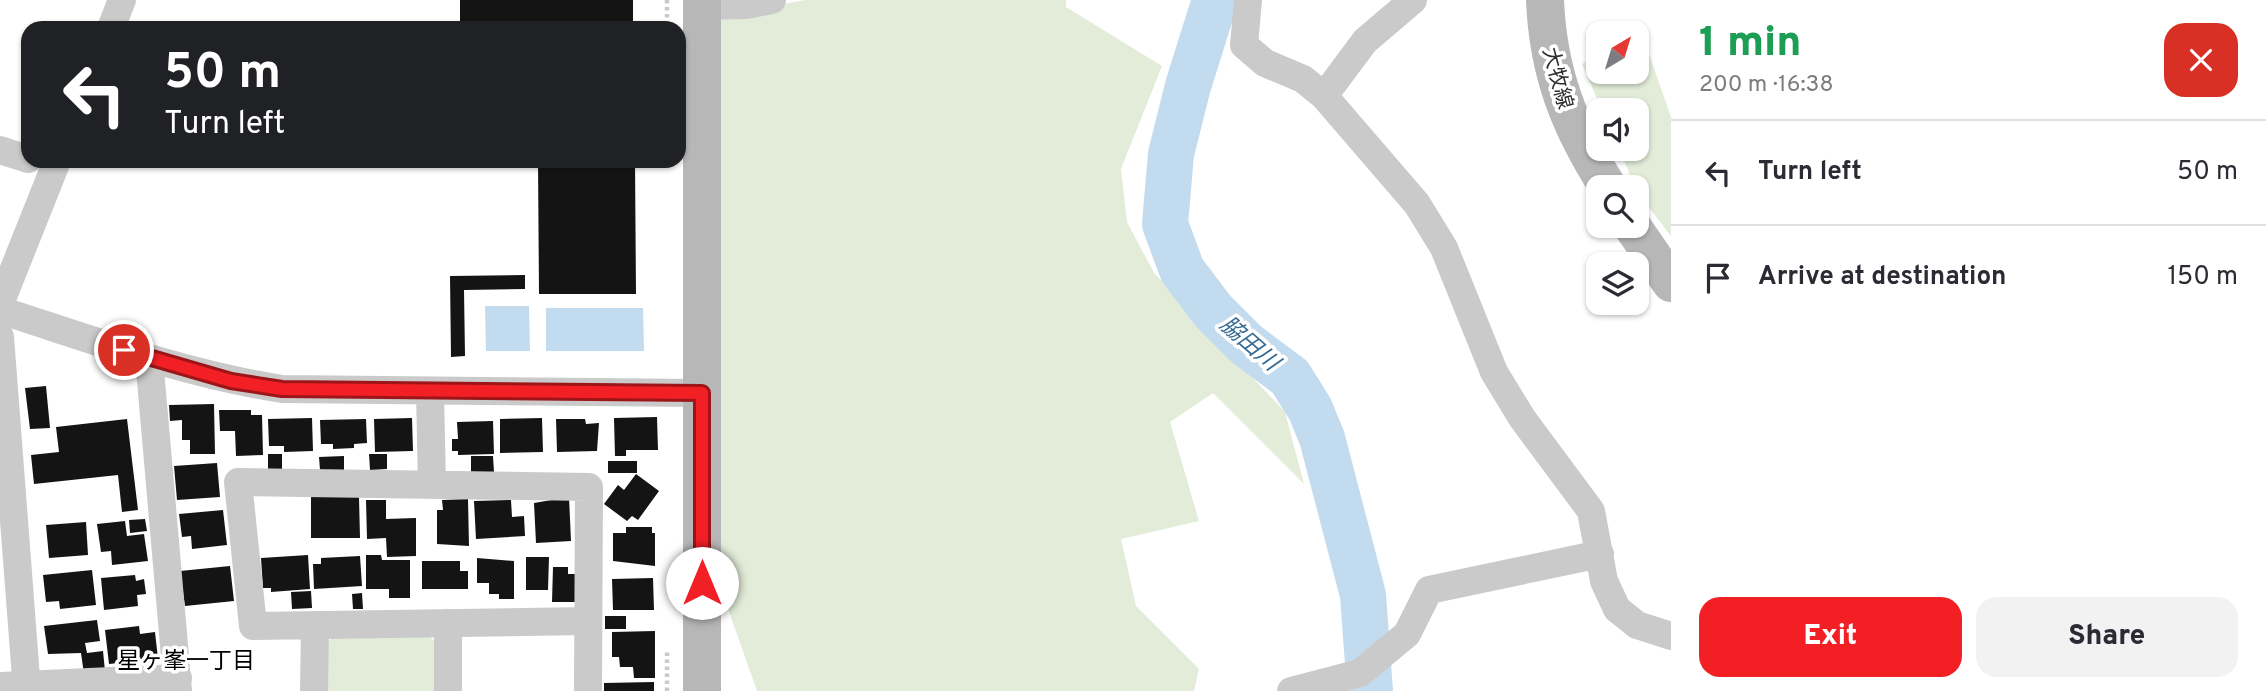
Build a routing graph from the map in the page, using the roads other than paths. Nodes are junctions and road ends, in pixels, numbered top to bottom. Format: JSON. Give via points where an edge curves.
{"nodes":[{"id":1,"x":122,"y":0,"type":"edge"},
{"id":2,"x":772,"y":0,"type":"edge"},
{"id":3,"x":1248,"y":0,"type":"edge"},
{"id":4,"x":1413,"y":0,"type":"edge"},
{"id":5,"x":1545,"y":0,"type":"edge"},
{"id":6,"x":690,"y":2,"type":"edge"},
{"id":7,"x":114,"y":21,"type":"edge"},
{"id":8,"x":1324,"y":96,"type":"junction"},
{"id":9,"x":0,"y":150,"type":"edge"},
{"id":10,"x":21,"y":156,"type":"edge"},
{"id":11,"x":41,"y":168,"type":"edge"},
{"id":12,"x":1601,"y":175,"type":"edge"},
{"id":13,"x":1640,"y":238,"type":"edge"},
{"id":14,"x":1671,"y":283,"type":"edge"},
{"id":15,"x":0,"y":303,"type":"edge"},
{"id":16,"x":0,"y":310,"type":"edge"},
{"id":17,"x":0,"y":337,"type":"edge"},
{"id":18,"x":149,"y":358,"type":"junction"},
{"id":19,"x":430,"y":391,"type":"junction"},
{"id":20,"x":702,"y":393,"type":"junction"},
{"id":21,"x":5,"y":464,"type":"edge"},
{"id":22,"x":432,"y":485,"type":"junction"},
{"id":23,"x":1600,"y":554,"type":"junction"},
{"id":24,"x":589,"y":621,"type":"junction"},
{"id":25,"x":448,"y":623,"type":"junction"},
{"id":26,"x":314,"y":625,"type":"junction"},
{"id":27,"x":1671,"y":636,"type":"edge"},
{"id":28,"x":178,"y":685,"type":"edge"},
{"id":29,"x":18,"y":688,"type":"edge"},
{"id":30,"x":314,"y":691,"type":"edge"},
{"id":31,"x":448,"y":691,"type":"edge"},
{"id":32,"x":588,"y":691,"type":"edge"},
{"id":33,"x":702,"y":691,"type":"edge"},
{"id":34,"x":1291,"y":691,"type":"edge"}],
"edges":[{"from":1,"to":7,"type":"street"},
{"from":2,"to":6,"type":"street","via":[[746,5]]},
{"from":3,"to":8,"type":"street","via":[[1244,45],[1265,63],[1303,79]]},
{"from":4,"to":8,"type":"street","via":[[1364,41]]},
{"from":5,"to":12,"type":"street","name":"大牧線","via":[[1550,63],[1567,115]]},
{"from":6,"to":20,"type":"street"},
{"from":8,"to":23,"type":"street","via":[[1417,204],[1437,237],[1494,372],[1591,511]]},
{"from":9,"to":10,"type":"street"},
{"from":11,"to":15,"type":"street"},
{"from":13,"to":14,"type":"street"},
{"from":16,"to":18,"type":"street"},
{"from":17,"to":21,"type":"street"},
{"from":18,"to":19,"type":"street","via":[[231,381],[282,389]]},
{"from":18,"to":28,"type":"street"},
{"from":19,"to":20,"type":"street"},
{"from":19,"to":22,"type":"street"},
{"from":20,"to":33,"type":"street"},
{"from":21,"to":29,"type":"street"},
{"from":22,"to":24,"type":"street","via":[[589,487]]},
{"from":22,"to":26,"type":"street","via":[[238,482],[253,626]]},
{"from":23,"to":27,"type":"street","via":[[1604,581],[1617,609],[1637,625]]},
{"from":23,"to":34,"type":"street","via":[[1429,590],[1407,634],[1360,673]]},
{"from":24,"to":25,"type":"street"},
{"from":24,"to":32,"type":"street"},
{"from":25,"to":26,"type":"street"},
{"from":25,"to":31,"type":"street"},
{"from":26,"to":30,"type":"street"},
{"from":28,"to":29,"type":"street"}]}
